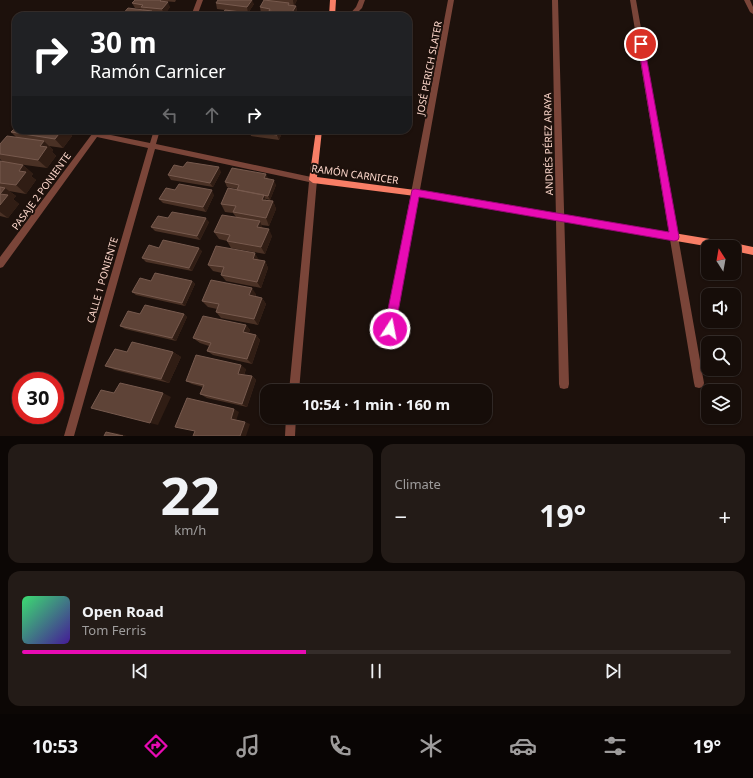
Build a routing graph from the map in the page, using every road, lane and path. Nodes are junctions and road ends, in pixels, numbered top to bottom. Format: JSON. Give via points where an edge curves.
{"nodes":[{"id":1,"x":200,"y":0,"type":"edge"},
{"id":2,"x":334,"y":0,"type":"edge"},
{"id":3,"x":362,"y":0,"type":"edge"},
{"id":4,"x":451,"y":0,"type":"edge"},
{"id":5,"x":555,"y":0,"type":"edge"},
{"id":6,"x":633,"y":0,"type":"edge"},
{"id":7,"x":747,"y":0,"type":"edge"},
{"id":8,"x":196,"y":12,"type":"edge"},
{"id":9,"x":332,"y":12,"type":"edge"},
{"id":10,"x":355,"y":12,"type":"edge"},
{"id":11,"x":753,"y":12,"type":"edge"},
{"id":12,"x":96,"y":134,"type":"edge"},
{"id":13,"x":105,"y":134,"type":"edge"},
{"id":14,"x":156,"y":134,"type":"edge"},
{"id":15,"x":319,"y":134,"type":"edge"},
{"id":16,"x":152,"y":146,"type":"junction"},
{"id":17,"x":313,"y":180,"type":"junction"},
{"id":18,"x":415,"y":193,"type":"junction"},
{"id":19,"x":560,"y":218,"type":"junction"},
{"id":20,"x":674,"y":237,"type":"junction"},
{"id":21,"x":701,"y":242,"type":"edge"},
{"id":22,"x":741,"y":249,"type":"edge"},
{"id":23,"x":753,"y":251,"type":"edge"},
{"id":24,"x":0,"y":264,"type":"edge"},
{"id":25,"x":390,"y":329,"type":"dead end"},
{"id":26,"x":699,"y":383,"type":"dead end"},
{"id":27,"x":295,"y":384,"type":"edge"},
{"id":28,"x":564,"y":384,"type":"dead end"},
{"id":29,"x":291,"y":424,"type":"edge"},
{"id":30,"x":69,"y":436,"type":"edge"},
{"id":31,"x":290,"y":436,"type":"edge"}],
"edges":[{"from":1,"to":8,"type":"street"},
{"from":2,"to":9,"type":"street"},
{"from":3,"to":10,"type":"street"},
{"from":4,"to":18,"type":"street","name":"JOSÉ PERICH SLATER"},
{"from":5,"to":19,"type":"street","name":"ANDRÉS PÉREZ ARAYA"},
{"from":6,"to":20,"type":"street"},
{"from":7,"to":11,"type":"street"},
{"from":12,"to":24,"type":"street","name":"PASAJE 2 PONIENTE"},
{"from":13,"to":16,"type":"street","name":"RAMÓN CARNICER"},
{"from":14,"to":16,"type":"street","name":"CALLE 1 PONIENTE"},
{"from":15,"to":17,"type":"street"},
{"from":16,"to":17,"type":"street","name":"RAMÓN CARNICER"},
{"from":16,"to":30,"type":"street","name":"CALLE 1 PONIENTE"},
{"from":17,"to":18,"type":"street","name":"RAMÓN CARNICER"},
{"from":17,"to":27,"type":"street"},
{"from":18,"to":19,"type":"street","name":"RAMÓN CARNICER"},
{"from":18,"to":25,"type":"street","name":"JOSÉ PERICH SLATER"},
{"from":19,"to":20,"type":"street","name":"RAMÓN CARNICER"},
{"from":19,"to":28,"type":"street","name":"ANDRÉS PÉREZ ARAYA"},
{"from":20,"to":21,"type":"street","name":"RAMÓN CARNICER"},
{"from":20,"to":26,"type":"street"},
{"from":22,"to":23,"type":"street","name":"RAMÓN CARNICER"},
{"from":29,"to":31,"type":"street"}]}
